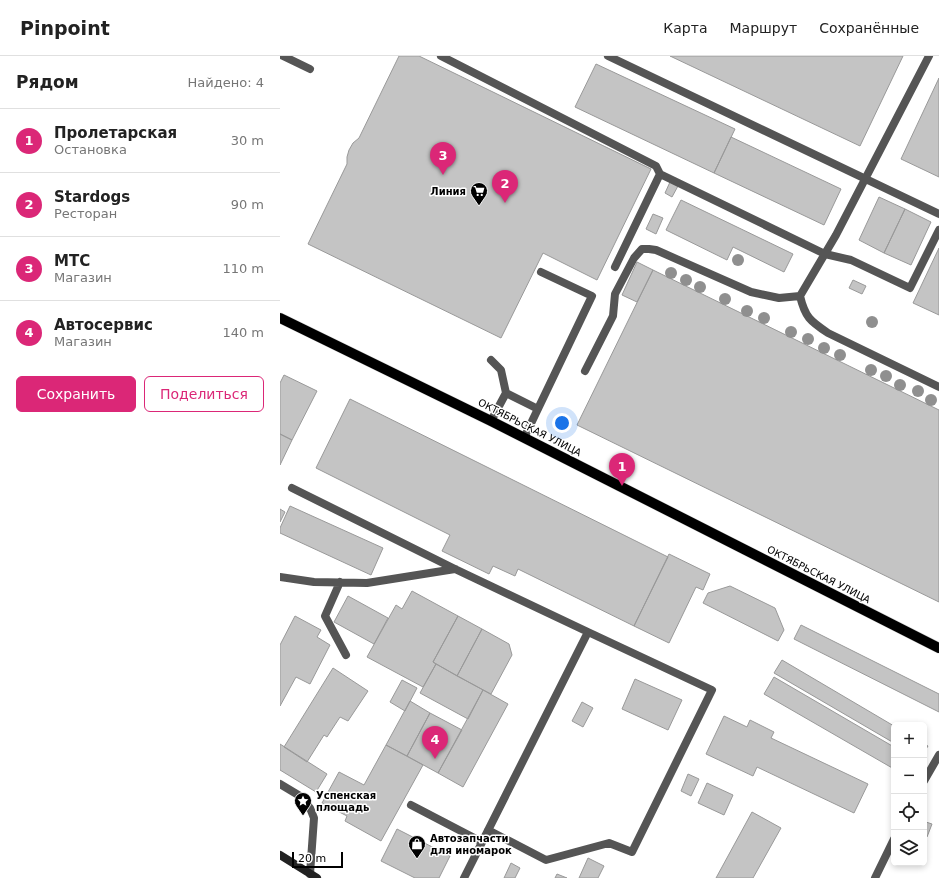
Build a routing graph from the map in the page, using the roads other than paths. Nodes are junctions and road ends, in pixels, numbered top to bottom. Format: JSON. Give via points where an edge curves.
{"nodes":[{"id":1,"x":283,"y":56,"type":"edge"},
{"id":2,"x":441,"y":56,"type":"edge"},
{"id":3,"x":608,"y":56,"type":"edge"},
{"id":4,"x":929,"y":56,"type":"edge"},
{"id":5,"x":310,"y":69,"type":"dead end"},
{"id":6,"x":660,"y":174,"type":"junction"},
{"id":7,"x":866,"y":179,"type":"junction"},
{"id":8,"x":939,"y":214,"type":"edge"},
{"id":9,"x":939,"y":230,"type":"edge"},
{"id":10,"x":825,"y":254,"type":"junction"},
{"id":11,"x":615,"y":267,"type":"dead end"},
{"id":12,"x":541,"y":272,"type":"dead end"},
{"id":13,"x":800,"y":296,"type":"junction"},
{"id":14,"x":280,"y":320,"type":"edge"},
{"id":15,"x":491,"y":360,"type":"dead end"},
{"id":16,"x":584,"y":371,"type":"dead end"},
{"id":17,"x":939,"y":388,"type":"edge"},
{"id":18,"x":506,"y":393,"type":"junction"},
{"id":19,"x":538,"y":408,"type":"junction"},
{"id":20,"x":491,"y":421,"type":"junction"},
{"id":21,"x":524,"y":438,"type":"junction"},
{"id":22,"x":292,"y":488,"type":"dead end"},
{"id":23,"x":455,"y":569,"type":"junction"},
{"id":24,"x":280,"y":577,"type":"edge"},
{"id":25,"x":340,"y":582,"type":"junction"},
{"id":26,"x":588,"y":632,"type":"junction"},
{"id":27,"x":939,"y":648,"type":"edge"},
{"id":28,"x":346,"y":655,"type":"dead end"},
{"id":29,"x":939,"y":755,"type":"edge"},
{"id":30,"x":927,"y":775,"type":"edge"},
{"id":31,"x":280,"y":784,"type":"edge"},
{"id":32,"x":410,"y":805,"type":"dead end"},
{"id":33,"x":488,"y":830,"type":"junction"},
{"id":34,"x":482,"y":842,"type":"junction"},
{"id":35,"x":891,"y":845,"type":"edge"},
{"id":36,"x":281,"y":856,"type":"edge"},
{"id":37,"x":313,"y":876,"type":"edge"},
{"id":38,"x":464,"y":878,"type":"edge"},
{"id":39,"x":875,"y":878,"type":"edge"}],
"edges":[{"from":1,"to":5,"type":"street"},
{"from":2,"to":6,"type":"street","via":[[656,166]]},
{"from":3,"to":7,"type":"street"},
{"from":4,"to":7,"type":"street"},
{"from":6,"to":10,"type":"street"},
{"from":6,"to":11,"type":"street"},
{"from":7,"to":8,"type":"street"},
{"from":7,"to":10,"type":"street"},
{"from":9,"to":10,"type":"street","via":[[910,288],[851,260]]},
{"from":10,"to":13,"type":"street"},
{"from":12,"to":19,"type":"street","via":[[592,296]]},
{"from":13,"to":16,"type":"street","via":[[779,298],[751,292],[656,250],[642,249],[634,258],[615,294],[614,316]]},
{"from":13,"to":17,"type":"street","via":[[804,311],[813,322],[828,333]]},
{"from":14,"to":20,"type":"main road","name":"ОКТЯБРЬСКАЯ УЛИЦА"},
{"from":15,"to":18,"type":"street","via":[[501,370]]},
{"from":18,"to":19,"type":"street"},
{"from":18,"to":20,"type":"street"},
{"from":19,"to":21,"type":"street"},
{"from":20,"to":21,"type":"main road","name":"ОКТЯБРЬСКАЯ УЛИЦА"},
{"from":21,"to":27,"type":"main road","name":"ОКТЯБРЬСКАЯ УЛИЦА"},
{"from":22,"to":23,"type":"street"},
{"from":23,"to":25,"type":"street","via":[[367,583]]},
{"from":23,"to":26,"type":"street"},
{"from":24,"to":25,"type":"street","via":[[314,582]]},
{"from":25,"to":28,"type":"street","via":[[325,616]]},
{"from":26,"to":33,"type":"street"},
{"from":26,"to":33,"type":"street","via":[[712,690],[632,852],[609,843],[546,860]]},
{"from":29,"to":30,"type":"street"},
{"from":31,"to":37,"type":"street","via":[[300,796],[314,818]]},
{"from":32,"to":34,"type":"street"},
{"from":33,"to":34,"type":"street"},
{"from":34,"to":38,"type":"street"},
{"from":35,"to":39,"type":"street"},
{"from":36,"to":37,"type":"street"}]}
